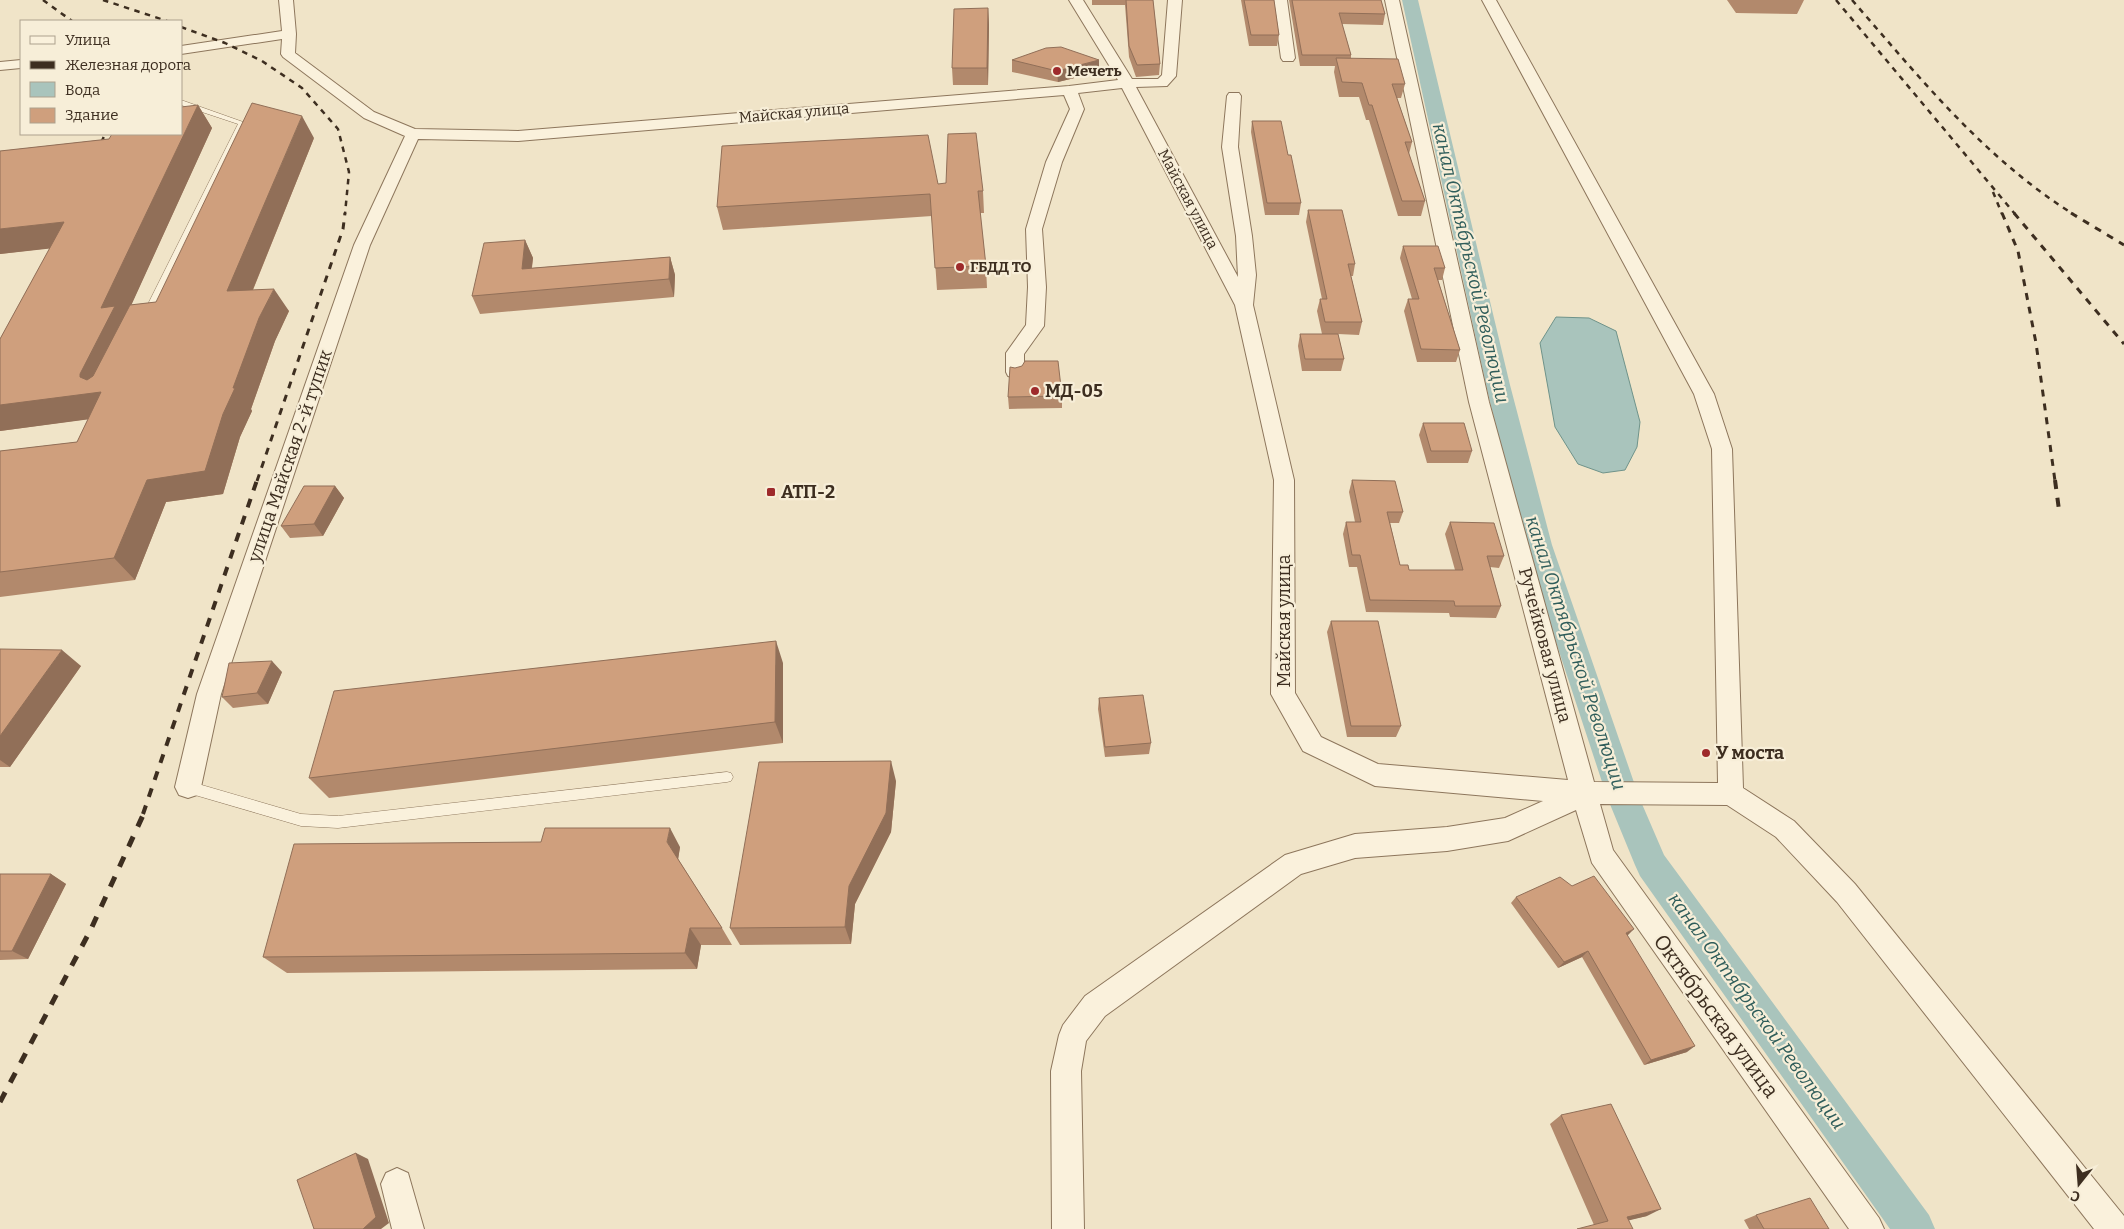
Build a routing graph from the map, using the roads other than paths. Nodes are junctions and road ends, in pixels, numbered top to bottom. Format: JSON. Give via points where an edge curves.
{"nodes":[{"id":1,"x":286,"y":0,"type":"edge"},
{"id":2,"x":1076,"y":0,"type":"edge"},
{"id":3,"x":1175,"y":0,"type":"edge"},
{"id":4,"x":1280,"y":0,"type":"edge"},
{"id":5,"x":1392,"y":0,"type":"edge"},
{"id":6,"x":1489,"y":0,"type":"edge"},
{"id":7,"x":289,"y":34,"type":"junction"},
{"id":8,"x":182,"y":50,"type":"edge"},
{"id":9,"x":1288,"y":58,"type":"dead end"},
{"id":10,"x":20,"y":64,"type":"edge"},
{"id":11,"x":0,"y":66,"type":"edge"},
{"id":12,"x":1127,"y":83,"type":"junction"},
{"id":13,"x":1069,"y":90,"type":"junction"},
{"id":14,"x":1234,"y":96,"type":"dead end"},
{"id":15,"x":182,"y":102,"type":"edge"},
{"id":16,"x":413,"y":134,"type":"junction"},
{"id":17,"x":1244,"y":305,"type":"junction"},
{"id":18,"x":142,"y":327,"type":"edge"},
{"id":19,"x":1015,"y":372,"type":"edge"},
{"id":20,"x":727,"y":777,"type":"dead end"},
{"id":21,"x":188,"y":787,"type":"joint"},
{"id":22,"x":1585,"y":793,"type":"junction"},
{"id":23,"x":1731,"y":794,"type":"junction"},
{"id":24,"x":397,"y":1184,"type":"dead end"},
{"id":25,"x":408,"y":1229,"type":"edge"},
{"id":26,"x":1068,"y":1229,"type":"edge"},
{"id":27,"x":1868,"y":1229,"type":"edge"},
{"id":28,"x":2114,"y":1229,"type":"edge"}],
"edges":[{"from":1,"to":7,"type":"street","name":"Майская улица"},
{"from":2,"to":12,"type":"street"},
{"from":3,"to":12,"type":"street","via":[[1169,76],[1162,83]]},
{"from":4,"to":9,"type":"street"},
{"from":5,"to":22,"type":"street","name":"Ручейковая улица","via":[[1478,402]]},
{"from":6,"to":23,"type":"street","via":[[1704,394],[1722,449]]},
{"from":7,"to":8,"type":"street"},
{"from":7,"to":16,"type":"street","name":"Майская улица","via":[[288,54],[369,115]]},
{"from":10,"to":11,"type":"street"},
{"from":12,"to":13,"type":"street","name":"Майская улица"},
{"from":12,"to":17,"type":"street","name":"Майская улица"},
{"from":13,"to":16,"type":"street","name":"Майская улица","via":[[518,136]]},
{"from":13,"to":19,"type":"street","via":[[1077,109],[1054,162],[1034,229],[1035,326],[1015,353]]},
{"from":14,"to":17,"type":"street","name":"Майская улица","via":[[1230,147],[1244,236],[1247,275]]},
{"from":15,"to":18,"type":"lane","via":[[242,123]]},
{"from":16,"to":21,"type":"street","name":"улица Майская 2-й тупик","via":[[359,254],[209,694]]},
{"from":17,"to":22,"type":"street","name":"Майская улица","via":[[1284,480],[1283,694],[1312,744],[1375,774]]},
{"from":20,"to":21,"type":"lane","via":[[338,822],[301,820]]},
{"from":22,"to":23,"type":"street","name":"Майская улица"},
{"from":22,"to":26,"type":"street","via":[[1508,829],[1447,839],[1355,846],[1294,864],[1095,1006],[1074,1035],[1066,1071]]},
{"from":22,"to":27,"type":"street","name":"Октябрьская улица","via":[[1601,856]]},
{"from":23,"to":28,"type":"street","via":[[1785,829],[1846,893]]},
{"from":24,"to":25,"type":"street"}]}
